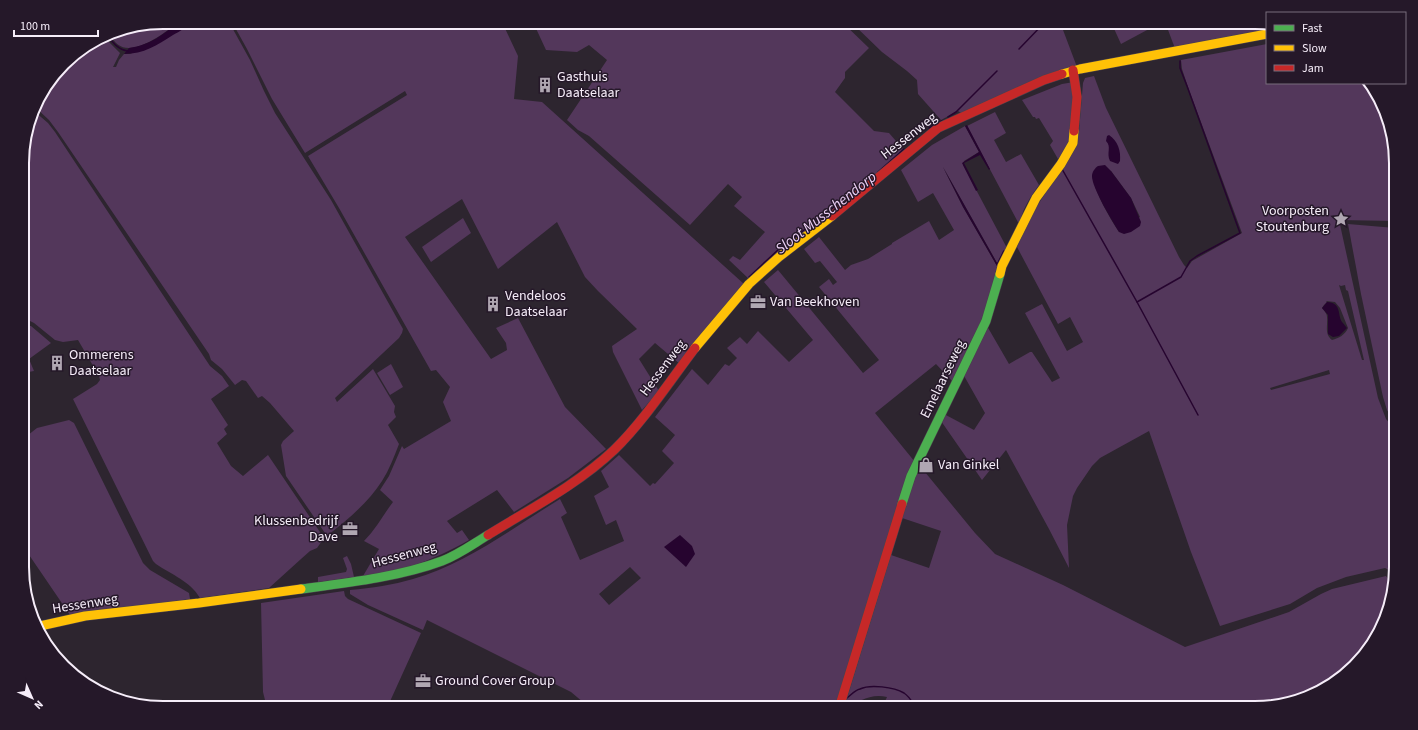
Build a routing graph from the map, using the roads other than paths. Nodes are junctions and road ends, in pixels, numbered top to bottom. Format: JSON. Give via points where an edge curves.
{"nodes":[{"id":1,"x":1266,"y":34,"type":"edge"},
{"id":2,"x":1073,"y":70,"type":"junction"},
{"id":3,"x":43,"y":625,"type":"edge"},
{"id":4,"x":842,"y":701,"type":"edge"}],
"edges":[{"from":1,"to":2,"type":"street","name":"Hessenweg"},
{"from":2,"to":3,"type":"street","name":"Hessenweg","via":[[1044,80],[932,132],[749,284],[701,340],[636,426],[612,452],[571,484],[444,560],[359,581],[86,616]]},
{"from":2,"to":4,"type":"street","name":"Emelaarseweg","via":[[1076,97],[1073,143],[1036,198],[1010,248],[986,321],[911,476]]}]}
